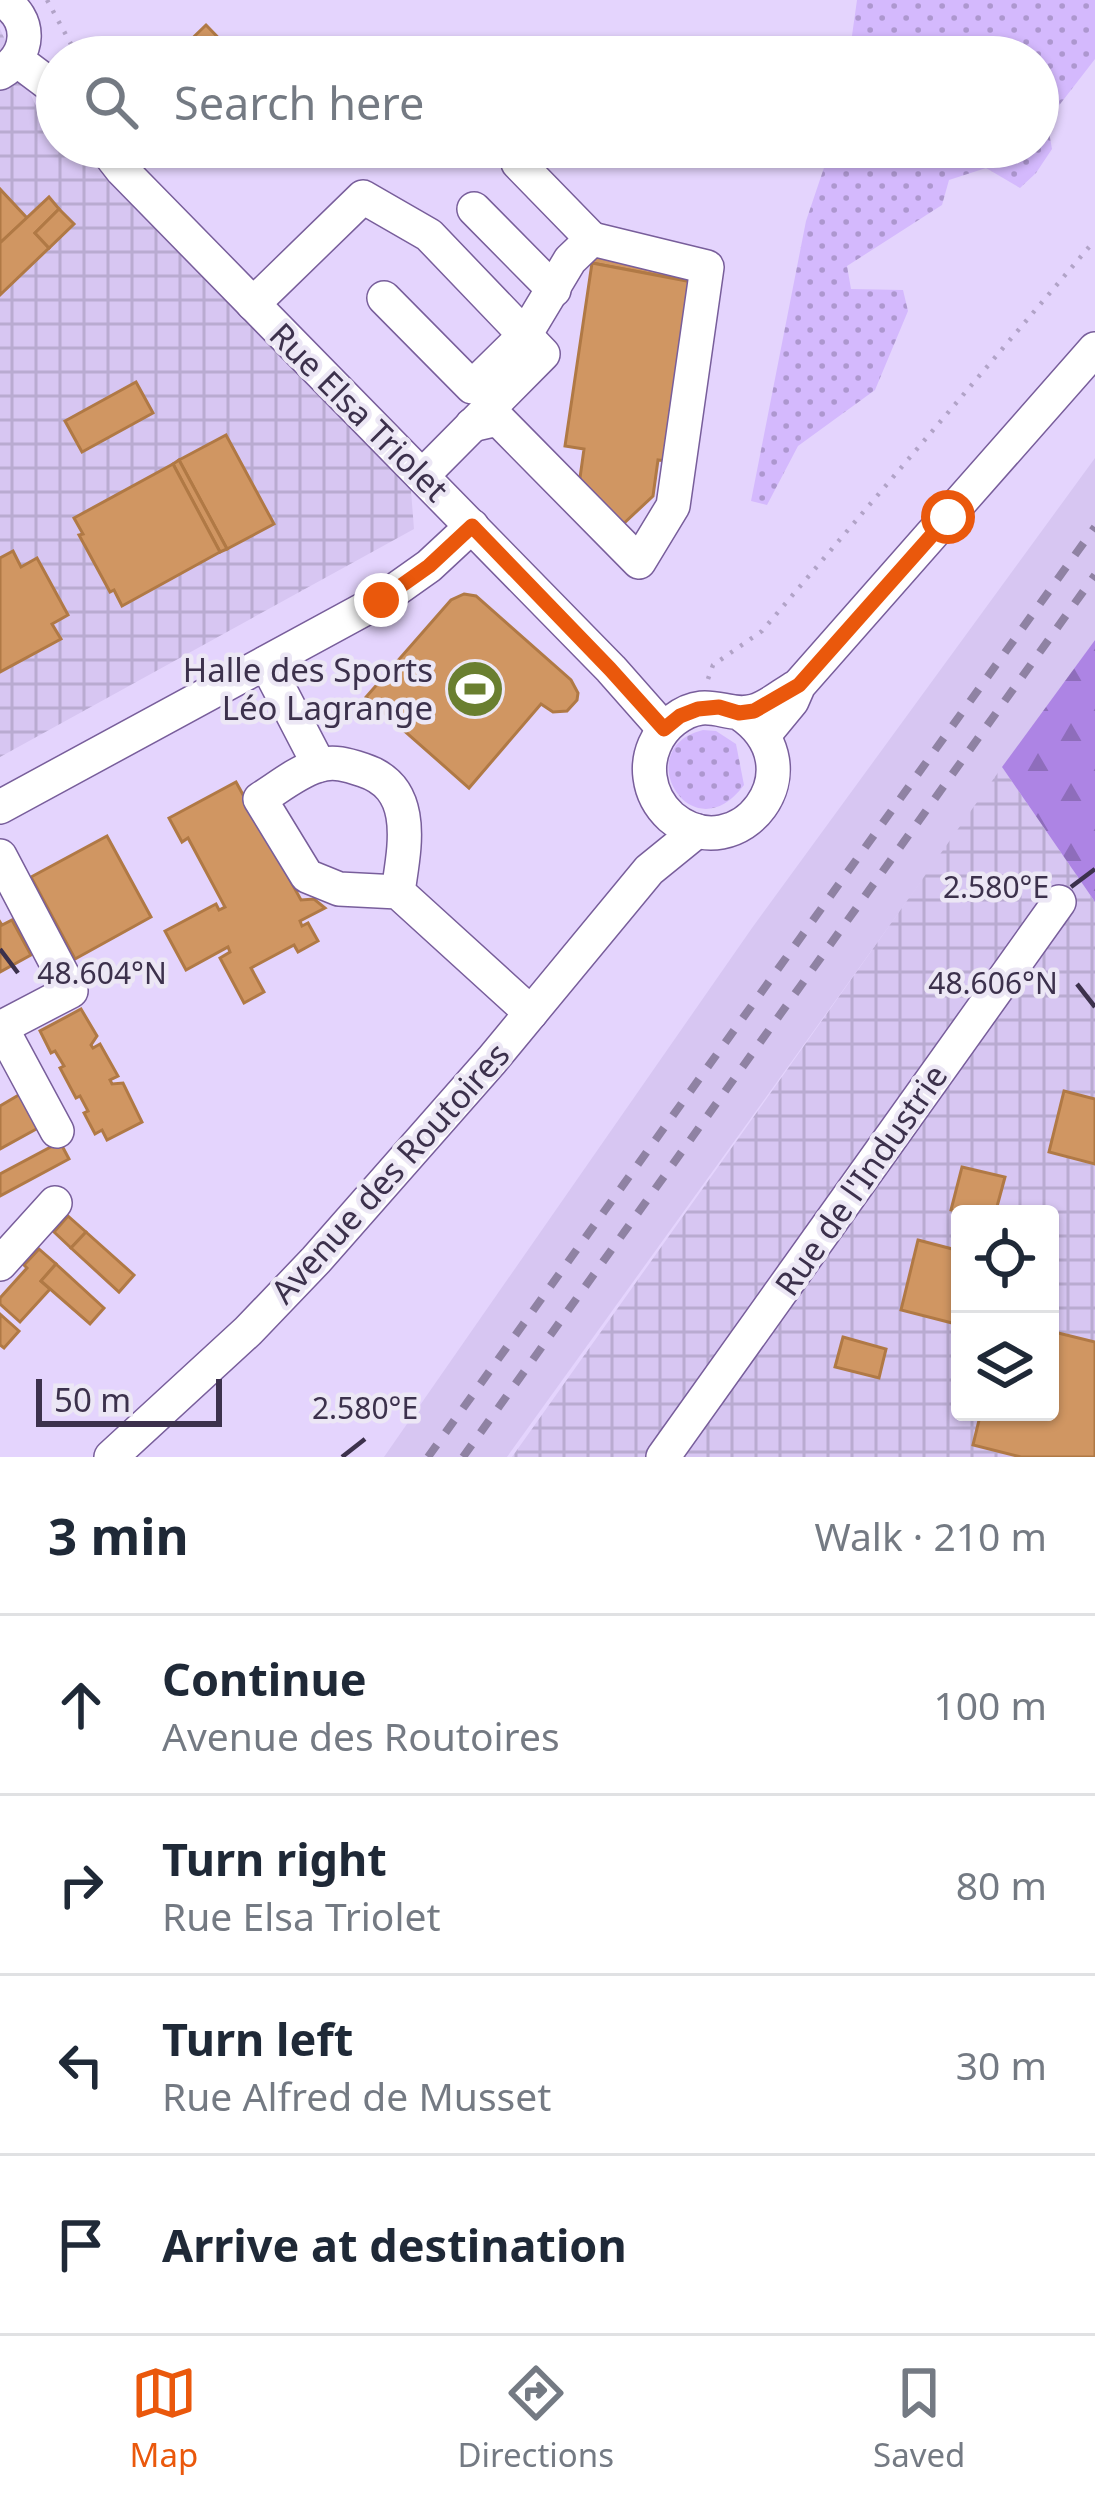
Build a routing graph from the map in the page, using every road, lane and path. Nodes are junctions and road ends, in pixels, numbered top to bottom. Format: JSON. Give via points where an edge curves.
{"nodes":[{"id":1,"x":1,"y":0,"type":"edge"},
{"id":2,"x":47,"y":0,"type":"edge"},
{"id":3,"x":67,"y":36,"type":"edge"},
{"id":4,"x":9,"y":67,"type":"edge"},
{"id":5,"x":120,"y":168,"type":"edge"},
{"id":6,"x":523,"y":168,"type":"edge"},
{"id":7,"x":474,"y":209,"type":"dead end"},
{"id":8,"x":592,"y":239,"type":"junction"},
{"id":9,"x":1095,"y":240,"type":"edge"},
{"id":10,"x":554,"y":290,"type":"junction"},
{"id":11,"x":384,"y":298,"type":"dead end"},
{"id":12,"x":253,"y":304,"type":"junction"},
{"id":13,"x":525,"y":335,"type":"junction"},
{"id":14,"x":1095,"y":349,"type":"edge"},
{"id":15,"x":472,"y":425,"type":"junction"},
{"id":16,"x":422,"y":476,"type":"junction"},
{"id":17,"x":472,"y":526,"type":"junction"},
{"id":18,"x":266,"y":663,"type":"junction"},
{"id":19,"x":698,"y":709,"type":"junction"},
{"id":20,"x":751,"y":724,"type":"junction"},
{"id":21,"x":664,"y":729,"type":"junction"},
{"id":22,"x":319,"y":765,"type":"junction"},
{"id":23,"x":0,"y":807,"type":"edge"},
{"id":24,"x":665,"y":812,"type":"junction"},
{"id":25,"x":697,"y":831,"type":"junction"},
{"id":26,"x":649,"y":870,"type":"junction"},
{"id":27,"x":4,"y":871,"type":"edge"},
{"id":28,"x":398,"y":892,"type":"junction"},
{"id":29,"x":1059,"y":902,"type":"dead end"},
{"id":30,"x":531,"y":1012,"type":"junction"},
{"id":31,"x":1,"y":1028,"type":"edge"},
{"id":32,"x":57,"y":1132,"type":"dead end"},
{"id":33,"x":55,"y":1203,"type":"dead end"},
{"id":34,"x":0,"y":1264,"type":"edge"},
{"id":35,"x":111,"y":1457,"type":"edge"},
{"id":36,"x":663,"y":1457,"type":"edge"}],
"edges":[{"from":1,"to":4,"type":"street","via":[[23,24],[23,49]]},
{"from":2,"to":3,"type":"path"},
{"from":5,"to":12,"type":"street","name":"Rue Elsa Triolet"},
{"from":6,"to":8,"type":"street"},
{"from":7,"to":10,"type":"street"},
{"from":8,"to":10,"type":"street"},
{"from":8,"to":15,"type":"street","via":[[707,267],[673,506],[639,562],[498,419]]},
{"from":9,"to":19,"type":"path","via":[[762,631],[713,665]]},
{"from":10,"to":13,"type":"street"},
{"from":11,"to":13,"type":"street","via":[[472,386]]},
{"from":12,"to":13,"type":"street","via":[[362,197],[429,235]]},
{"from":12,"to":16,"type":"street","name":"Rue Elsa Triolet"},
{"from":13,"to":15,"type":"street","via":[[543,354]]},
{"from":14,"to":20,"type":"street","via":[[799,685]]},
{"from":15,"to":16,"type":"street"},
{"from":16,"to":17,"type":"street","name":"Rue Elsa Triolet"},
{"from":17,"to":18,"type":"street","via":[[381,600]]},
{"from":17,"to":21,"type":"street","name":"Rue Elsa Triolet"},
{"from":18,"to":22,"type":"street"},
{"from":18,"to":23,"type":"street"},
{"from":19,"to":20,"type":"street","via":[[719,707]]},
{"from":19,"to":21,"type":"street"},
{"from":20,"to":25,"type":"street","name":"Avenue des Routoires","via":[[773,758],[764,806],[722,832]]},
{"from":21,"to":24,"type":"street","name":"Avenue des Routoires","via":[[649,770]]},
{"from":22,"to":28,"type":"street","via":[[376,774],[398,798],[407,830]]},
{"from":22,"to":28,"type":"street","via":[[260,799],[307,876],[339,889]]},
{"from":24,"to":25,"type":"street"},
{"from":24,"to":26,"type":"street","name":"Avenue des Routoires"},
{"from":25,"to":26,"type":"street","name":"Avenue des Routoires"},
{"from":26,"to":30,"type":"street","name":"Avenue des Routoires"},
{"from":27,"to":31,"type":"street","via":[[71,991]]},
{"from":28,"to":30,"type":"street"},
{"from":29,"to":36,"type":"street","name":"Rue de l'Industrie"},
{"from":30,"to":35,"type":"street","name":"Avenue des Routoires","via":[[316,1260]]},
{"from":31,"to":32,"type":"street"},
{"from":33,"to":34,"type":"street"}]}
